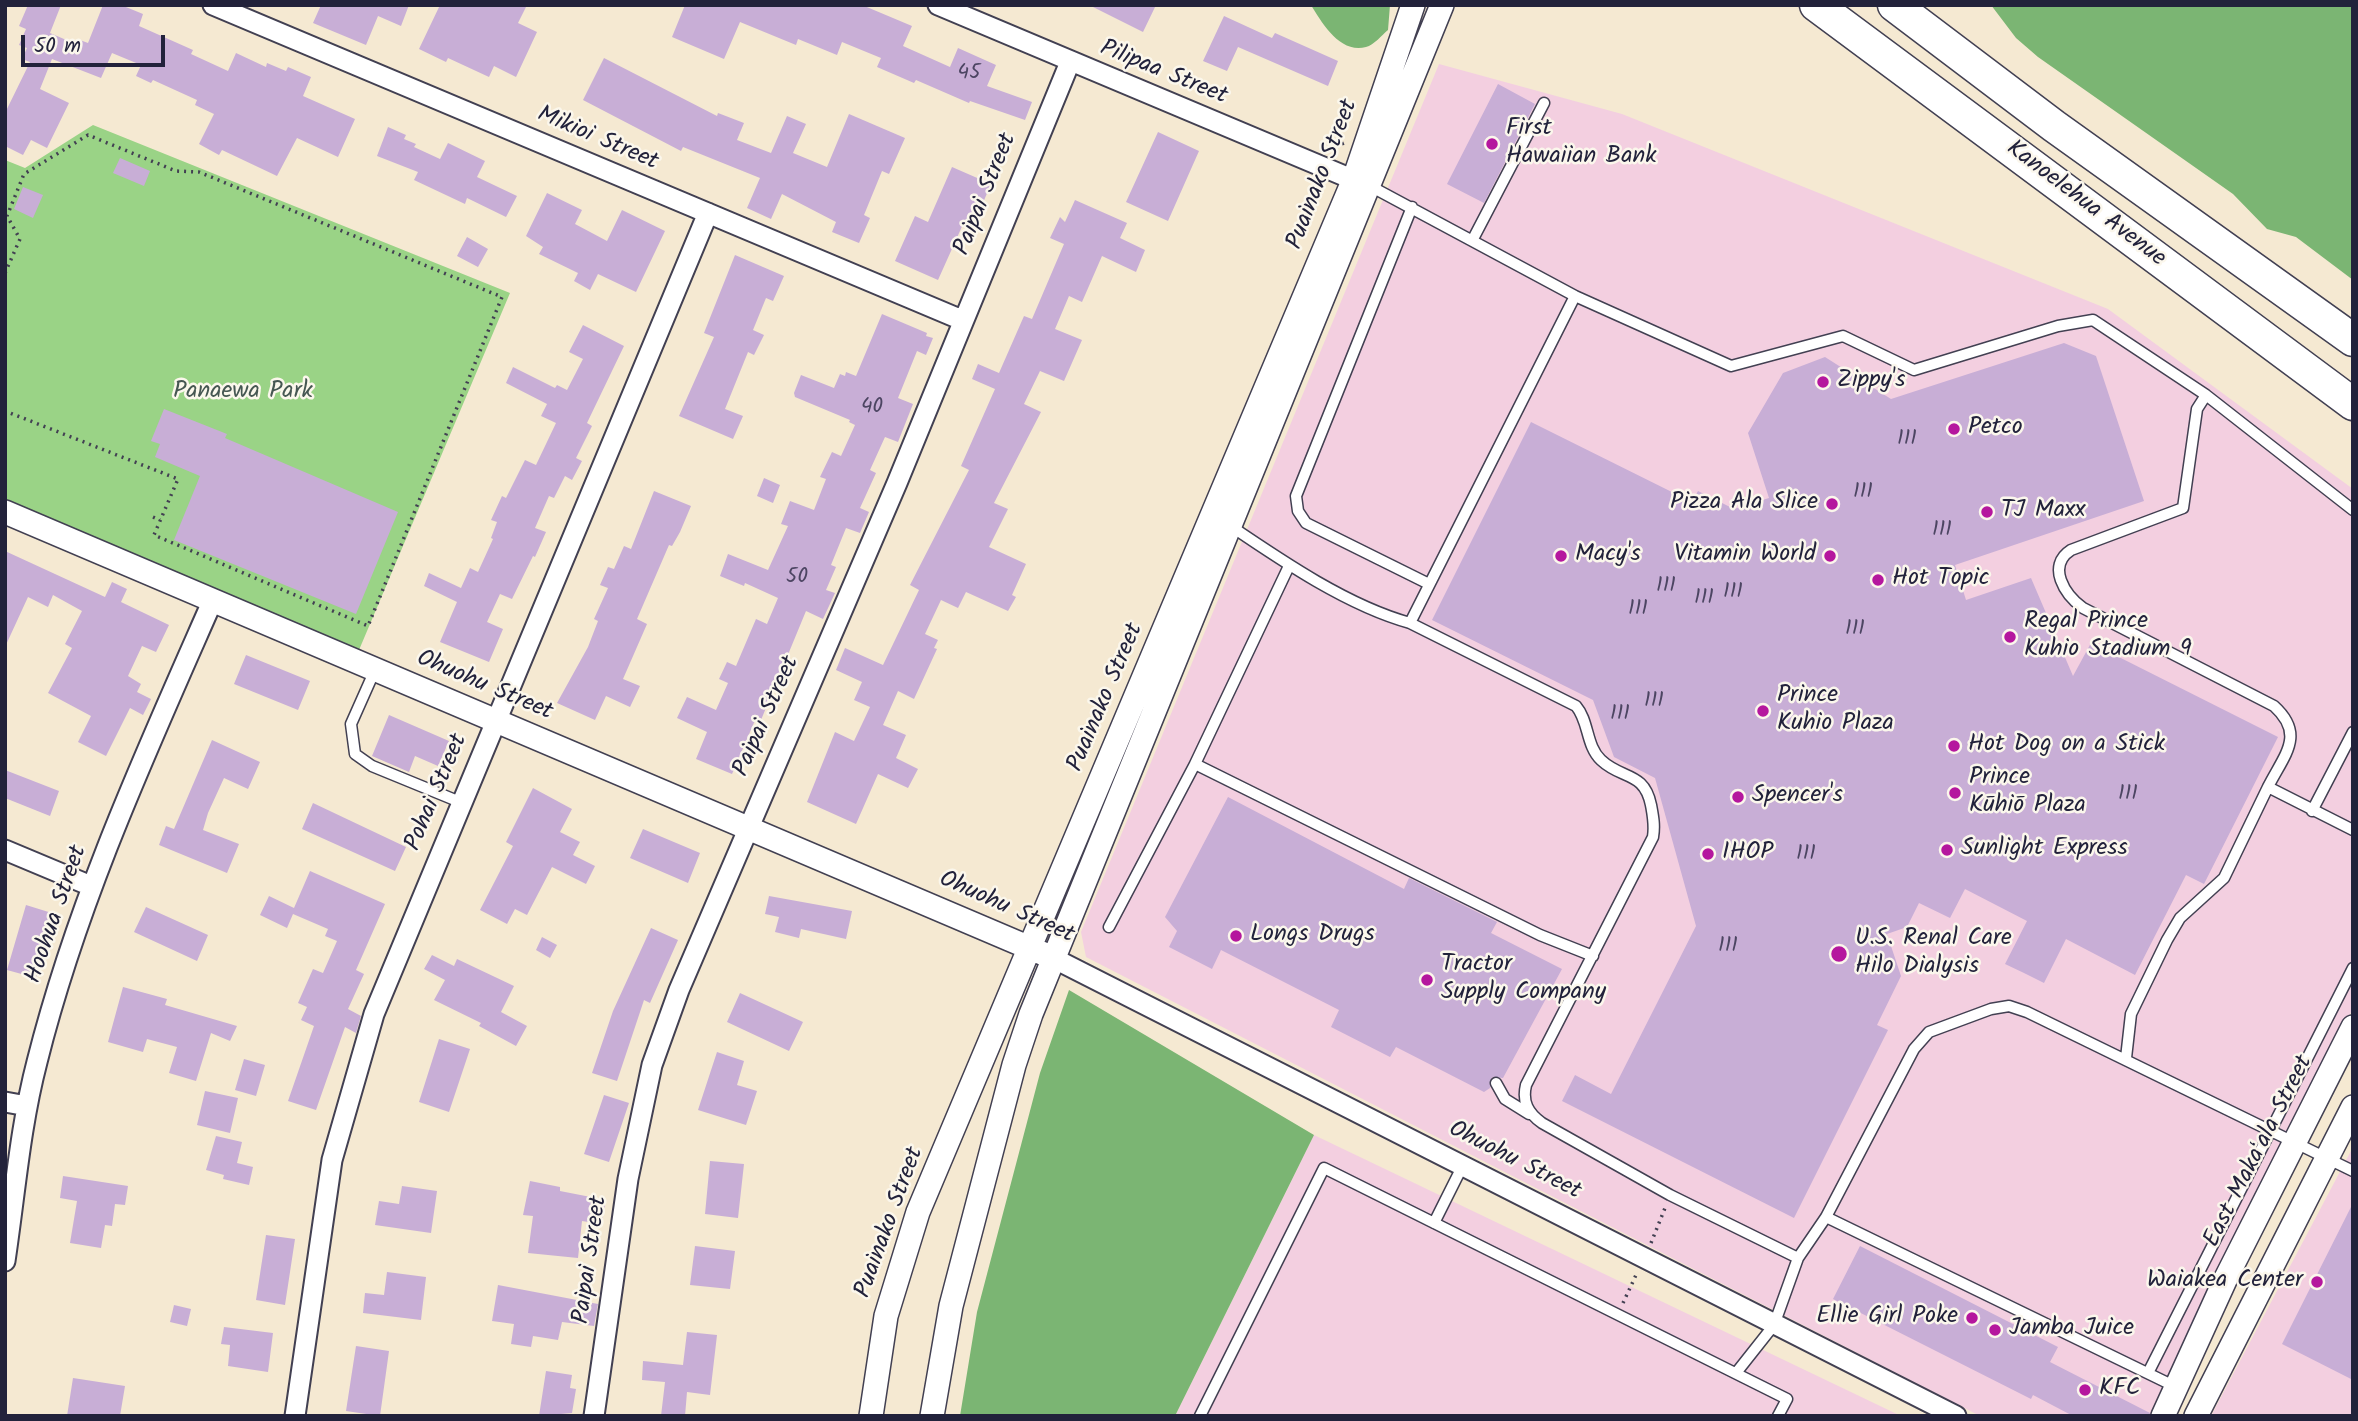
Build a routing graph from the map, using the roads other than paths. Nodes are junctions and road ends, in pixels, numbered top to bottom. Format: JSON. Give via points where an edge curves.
{"nodes":[{"id":1,"x":213,"y":5,"type":"edge"},
{"id":2,"x":938,"y":5,"type":"edge"},
{"id":3,"x":1413,"y":5,"type":"edge"},
{"id":4,"x":1441,"y":5,"type":"edge"},
{"id":5,"x":1816,"y":5,"type":"edge"},
{"id":6,"x":1894,"y":5,"type":"edge"},
{"id":7,"x":1070,"y":62,"type":"junction"},
{"id":8,"x":1544,"y":103,"type":"dead end"},
{"id":9,"x":1362,"y":183,"type":"junction"},
{"id":10,"x":1412,"y":207,"type":"junction"},
{"id":11,"x":708,"y":213,"type":"junction"},
{"id":12,"x":1473,"y":239,"type":"junction"},
{"id":13,"x":1575,"y":296,"type":"junction"},
{"id":14,"x":962,"y":320,"type":"junction"},
{"id":15,"x":2353,"y":340,"type":"edge"},
{"id":16,"x":2206,"y":395,"type":"junction"},
{"id":17,"x":2353,"y":404,"type":"edge"},
{"id":18,"x":2353,"y":510,"type":"edge"},
{"id":19,"x":5,"y":512,"type":"edge"},
{"id":20,"x":1222,"y":519,"type":"junction"},
{"id":21,"x":1289,"y":566,"type":"junction"},
{"id":22,"x":1429,"y":584,"type":"junction"},
{"id":23,"x":212,"y":602,"type":"junction"},
{"id":24,"x":1410,"y":623,"type":"junction"},
{"id":25,"x":374,"y":670,"type":"junction"},
{"id":26,"x":496,"y":719,"type":"junction"},
{"id":27,"x":2353,"y":732,"type":"edge"},
{"id":28,"x":1195,"y":764,"type":"junction"},
{"id":29,"x":2268,"y":788,"type":"junction"},
{"id":30,"x":460,"y":802,"type":"junction"},
{"id":31,"x":2312,"y":811,"type":"junction"},
{"id":32,"x":746,"y":828,"type":"junction"},
{"id":33,"x":2353,"y":830,"type":"edge"},
{"id":34,"x":5,"y":850,"type":"edge"},
{"id":35,"x":91,"y":886,"type":"junction"},
{"id":36,"x":1109,"y":927,"type":"dead end"},
{"id":37,"x":1031,"y":948,"type":"junction"},
{"id":38,"x":1593,"y":956,"type":"junction"},
{"id":39,"x":1053,"y":958,"type":"junction"},
{"id":40,"x":2353,"y":968,"type":"edge"},
{"id":41,"x":2353,"y":1027,"type":"edge"},
{"id":42,"x":2126,"y":1058,"type":"junction"},
{"id":43,"x":1496,"y":1083,"type":"dead end"},
{"id":44,"x":5,"y":1102,"type":"edge"},
{"id":45,"x":27,"y":1106,"type":"junction"},
{"id":46,"x":2353,"y":1107,"type":"edge"},
{"id":47,"x":1535,"y":1118,"type":"junction"},
{"id":48,"x":2269,"y":1130,"type":"junction"},
{"id":49,"x":2295,"y":1141,"type":"junction"},
{"id":50,"x":2326,"y":1158,"type":"junction"},
{"id":51,"x":1463,"y":1165,"type":"junction"},
{"id":52,"x":2353,"y":1171,"type":"edge"},
{"id":53,"x":1826,"y":1217,"type":"junction"},
{"id":54,"x":1434,"y":1223,"type":"junction"},
{"id":55,"x":1798,"y":1258,"type":"junction"},
{"id":56,"x":5,"y":1261,"type":"edge"},
{"id":57,"x":1774,"y":1325,"type":"junction"},
{"id":58,"x":1736,"y":1373,"type":"junction"},
{"id":59,"x":2148,"y":1373,"type":"junction"},
{"id":60,"x":2176,"y":1387,"type":"junction"},
{"id":61,"x":1950,"y":1415,"type":"edge"},
{"id":62,"x":295,"y":1416,"type":"edge"},
{"id":63,"x":594,"y":1416,"type":"edge"},
{"id":64,"x":871,"y":1416,"type":"edge"},
{"id":65,"x":932,"y":1416,"type":"edge"},
{"id":66,"x":1200,"y":1416,"type":"edge"},
{"id":67,"x":1778,"y":1416,"type":"edge"},
{"id":68,"x":2163,"y":1416,"type":"edge"},
{"id":69,"x":2196,"y":1416,"type":"edge"}],
"edges":[{"from":1,"to":11,"type":"street","name":"Mikioi Street"},
{"from":2,"to":7,"type":"street","name":"Pilipaa Street"},
{"from":3,"to":9,"type":"street","name":"Puainako Street"},
{"from":4,"to":9,"type":"street","name":"Puainako Street"},
{"from":5,"to":17,"type":"highway","name":"Kanoelehua Avenue"},
{"from":6,"to":15,"type":"highway","name":"Kanoelehua Avenue"},
{"from":7,"to":9,"type":"street","name":"Pilipaa Street"},
{"from":7,"to":14,"type":"street","name":"Paipai Street"},
{"from":8,"to":12,"type":"lane"},
{"from":9,"to":10,"type":"lane"},
{"from":9,"to":20,"type":"street","name":"Puainako Street"},
{"from":10,"to":12,"type":"lane"},
{"from":10,"to":22,"type":"lane","via":[[1296,496],[1306,523]]},
{"from":11,"to":14,"type":"street","name":"Mikioi Street"},
{"from":11,"to":26,"type":"street","name":"Pohai Street"},
{"from":12,"to":13,"type":"lane"},
{"from":13,"to":16,"type":"lane","via":[[1733,367],[1843,336],[1914,370],[2089,319]]},
{"from":13,"to":22,"type":"lane"},
{"from":14,"to":32,"type":"street","name":"Paipai Street","via":[[897,483]]},
{"from":16,"to":18,"type":"lane"},
{"from":16,"to":29,"type":"lane","via":[[2197,409],[2183,508],[2067,552],[2060,576],[2067,594],[2083,608],[2274,706],[2288,719],[2292,738]]},
{"from":19,"to":23,"type":"street","name":"Ohuohu Street"},
{"from":20,"to":21,"type":"lane"},
{"from":20,"to":37,"type":"street","name":"Puainako Street"},
{"from":20,"to":39,"type":"street","name":"Puainako Street"},
{"from":21,"to":24,"type":"lane"},
{"from":21,"to":28,"type":"lane"},
{"from":22,"to":24,"type":"lane"},
{"from":23,"to":25,"type":"street","name":"Ohuohu Street"},
{"from":23,"to":35,"type":"street","name":"Hoohua Street"},
{"from":24,"to":38,"type":"lane","via":[[1576,706],[1601,760],[1645,785],[1655,825],[1653,837]]},
{"from":25,"to":26,"type":"street","name":"Ohuohu Street"},
{"from":25,"to":30,"type":"lane","via":[[351,724],[355,754],[372,766]]},
{"from":26,"to":30,"type":"street","name":"Pohai Street"},
{"from":26,"to":32,"type":"street","name":"Ohuohu Street"},
{"from":27,"to":31,"type":"lane"},
{"from":28,"to":36,"type":"lane"},
{"from":28,"to":38,"type":"lane","via":[[1540,935]]},
{"from":29,"to":31,"type":"lane"},
{"from":29,"to":42,"type":"lane","via":[[2224,878],[2180,919],[2167,940],[2131,1014]]},
{"from":30,"to":62,"type":"street","name":"Pohai Street","via":[[382,993],[337,1137]]},
{"from":31,"to":33,"type":"lane"},
{"from":32,"to":37,"type":"street","name":"Ohuohu Street"},
{"from":32,"to":63,"type":"street","name":"Paipai Street","via":[[652,1065],[628,1179]]},
{"from":34,"to":35,"type":"street"},
{"from":35,"to":45,"type":"street","name":"Hoohua Street"},
{"from":37,"to":39,"type":"street","name":"Ohuohu Street"},
{"from":37,"to":64,"type":"street","name":"Puainako Street","via":[[904,1251],[886,1316]]},
{"from":38,"to":47,"type":"lane","via":[[1526,1085],[1524,1099]]},
{"from":39,"to":51,"type":"street","name":"Ohuohu Street"},
{"from":39,"to":65,"type":"street","name":"Puainako Street","via":[[1014,1065],[951,1306]]},
{"from":40,"to":48,"type":"lane"},
{"from":41,"to":49,"type":"street","name":"East Makaʻala Street"},
{"from":42,"to":48,"type":"lane"},
{"from":42,"to":53,"type":"lane","via":[[2009,1006],[1928,1032],[1914,1049]]},
{"from":43,"to":47,"type":"lane","via":[[1505,1099]]},
{"from":44,"to":45,"type":"street"},
{"from":45,"to":56,"type":"street","name":"Hoohua Street"},
{"from":46,"to":50,"type":"street"},
{"from":47,"to":55,"type":"lane","via":[[1670,1195]]},
{"from":48,"to":49,"type":"lane"},
{"from":48,"to":59,"type":"lane"},
{"from":49,"to":50,"type":"lane"},
{"from":49,"to":60,"type":"street","name":"East Makaʻala Street"},
{"from":50,"to":52,"type":"lane"},
{"from":50,"to":69,"type":"street"},
{"from":51,"to":54,"type":"lane"},
{"from":51,"to":57,"type":"street","name":"Ohuohu Street"},
{"from":53,"to":55,"type":"lane"},
{"from":53,"to":59,"type":"lane"},
{"from":54,"to":58,"type":"lane"},
{"from":54,"to":66,"type":"lane","via":[[1324,1168]]},
{"from":55,"to":57,"type":"lane"},
{"from":57,"to":58,"type":"lane"},
{"from":57,"to":61,"type":"street","name":"Ohuohu Street"},
{"from":58,"to":67,"type":"lane","via":[[1787,1399]]},
{"from":59,"to":60,"type":"lane"},
{"from":60,"to":68,"type":"street","name":"East Makaʻala Street"}]}
